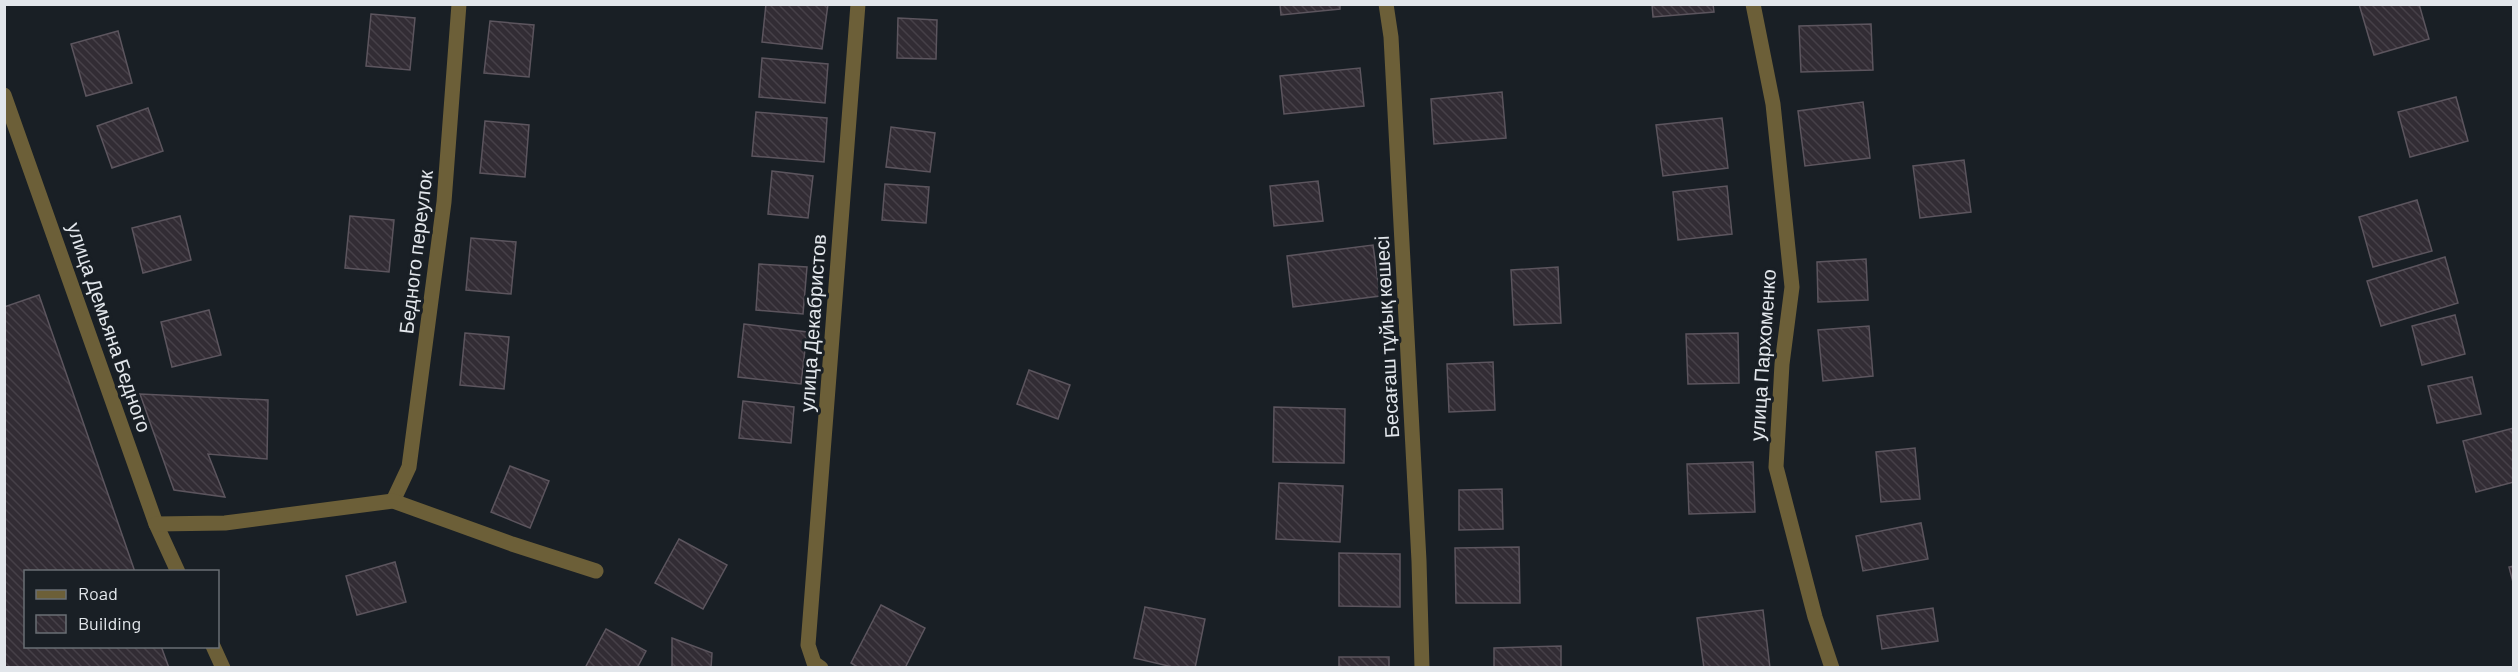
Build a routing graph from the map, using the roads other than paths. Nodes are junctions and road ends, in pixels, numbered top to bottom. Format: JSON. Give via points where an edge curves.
{"nodes":[{"id":1,"x":459,"y":4,"type":"edge"},
{"id":2,"x":858,"y":4,"type":"edge"},
{"id":3,"x":1386,"y":4,"type":"edge"},
{"id":4,"x":1753,"y":4,"type":"edge"},
{"id":5,"x":4,"y":95,"type":"edge"},
{"id":6,"x":393,"y":501,"type":"junction"},
{"id":7,"x":156,"y":524,"type":"junction"},
{"id":8,"x":177,"y":570,"type":"edge"},
{"id":9,"x":596,"y":571,"type":"dead end"},
{"id":10,"x":214,"y":648,"type":"edge"},
{"id":11,"x":223,"y":668,"type":"edge"},
{"id":12,"x":821,"y":668,"type":"edge"},
{"id":13,"x":1422,"y":668,"type":"edge"},
{"id":14,"x":1832,"y":668,"type":"edge"}],
"edges":[{"from":1,"to":6,"type":"street","name":"Бедного переулок","via":[[444,202],[409,466]]},
{"from":2,"to":12,"type":"street","name":"улица Декабристов","via":[[808,645],[814,663]]},
{"from":3,"to":13,"type":"street","name":"Бесағаш тұйық көшесі","via":[[1391,37]]},
{"from":4,"to":14,"type":"street","name":"улица Пархоменко","via":[[1773,104],[1792,287],[1782,364],[1776,467]]},
{"from":5,"to":7,"type":"street","name":"улица Демьяна Бедного"},
{"from":6,"to":7,"type":"street","via":[[225,523]]},
{"from":6,"to":9,"type":"street"},
{"from":7,"to":8,"type":"street","name":"улица Демьяна Бедного"},
{"from":10,"to":11,"type":"street"}]}
